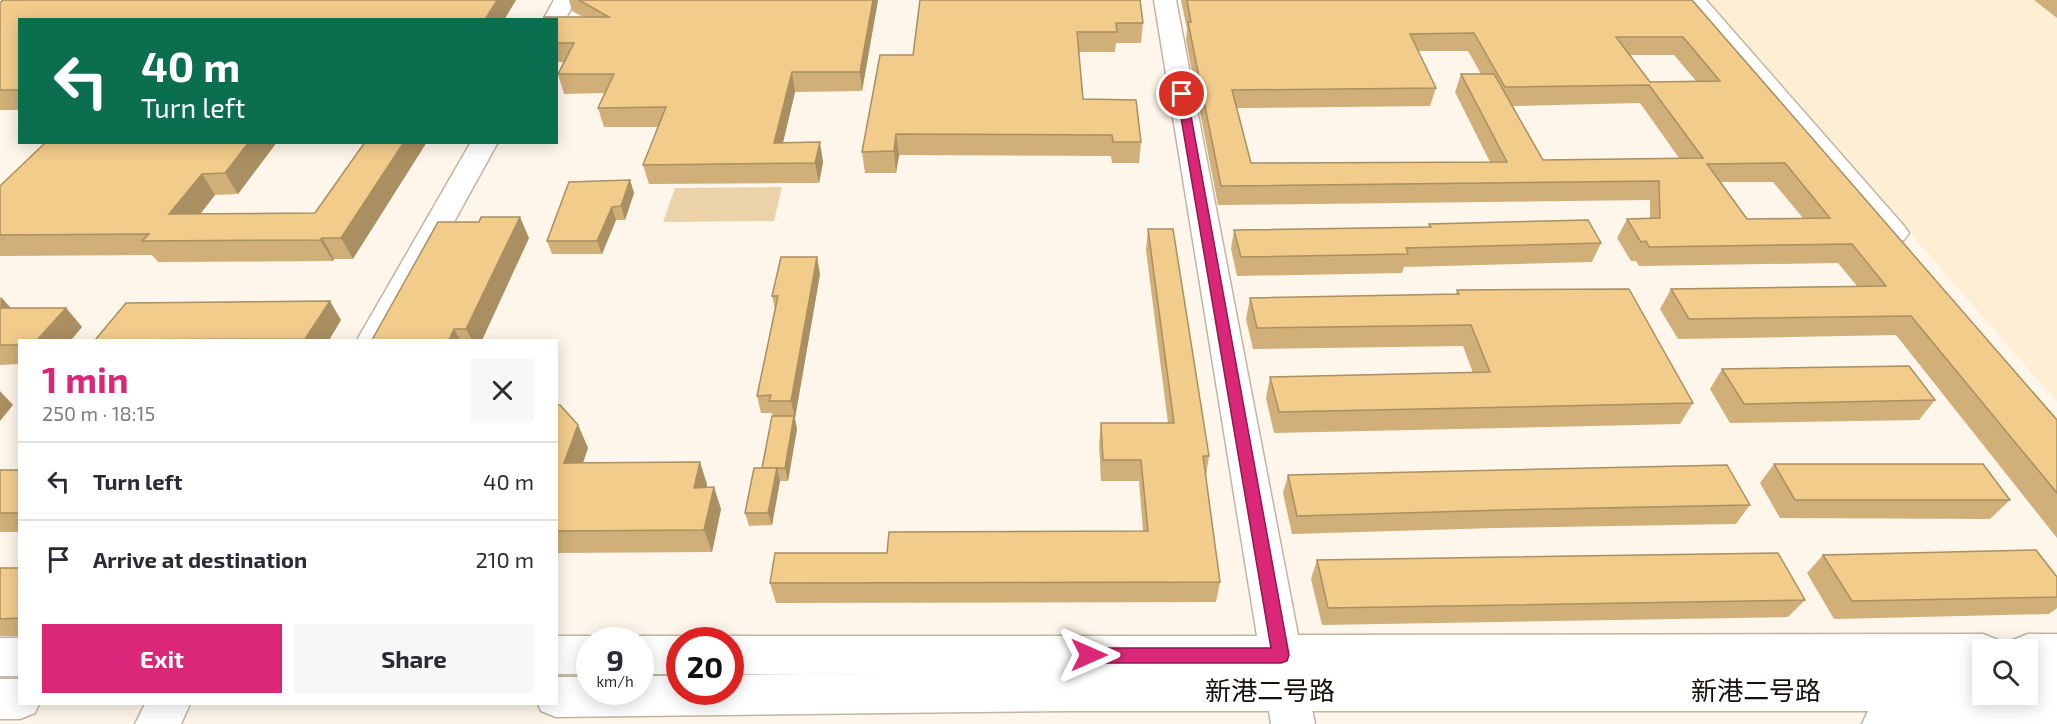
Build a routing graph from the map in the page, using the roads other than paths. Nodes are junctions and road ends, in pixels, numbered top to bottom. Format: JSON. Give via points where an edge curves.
{"nodes":[{"id":1,"x":566,"y":0,"type":"edge"},
{"id":2,"x":1165,"y":0,"type":"edge"},
{"id":3,"x":1695,"y":0,"type":"edge"},
{"id":4,"x":556,"y":18,"type":"edge"},
{"id":5,"x":484,"y":144,"type":"edge"},
{"id":6,"x":1910,"y":252,"type":"edge"},
{"id":7,"x":374,"y":339,"type":"edge"},
{"id":8,"x":2038,"y":653,"type":"edge"},
{"id":9,"x":2057,"y":653,"type":"edge"},
{"id":10,"x":1972,"y":654,"type":"edge"},
{"id":11,"x":558,"y":655,"type":"edge"},
{"id":12,"x":576,"y":655,"type":"edge"},
{"id":13,"x":744,"y":656,"type":"edge"},
{"id":14,"x":0,"y":657,"type":"edge"},
{"id":15,"x":18,"y":657,"type":"edge"},
{"id":16,"x":1287,"y":690,"type":"edge"},
{"id":17,"x":1972,"y":692,"type":"edge"},
{"id":18,"x":2038,"y":692,"type":"edge"},
{"id":19,"x":2057,"y":692,"type":"edge"},
{"id":20,"x":558,"y":697,"type":"edge"},
{"id":21,"x":0,"y":699,"type":"edge"},
{"id":22,"x":18,"y":699,"type":"edge"},
{"id":23,"x":168,"y":705,"type":"edge"},
{"id":24,"x":2057,"y":723,"type":"edge"},
{"id":25,"x":157,"y":724,"type":"edge"},
{"id":26,"x":1884,"y":724,"type":"edge"}],
"edges":[{"from":1,"to":4,"type":"street"},
{"from":2,"to":16,"type":"street"},
{"from":3,"to":6,"type":"street"},
{"from":5,"to":7,"type":"street"},
{"from":8,"to":9,"type":"street"},
{"from":10,"to":16,"type":"street"},
{"from":11,"to":12,"type":"street"},
{"from":13,"to":16,"type":"street"},
{"from":14,"to":15,"type":"street"},
{"from":16,"to":17,"type":"street","name":"新港二号路"},
{"from":16,"to":20,"type":"street","name":"新港二号路"},
{"from":18,"to":19,"type":"street"},
{"from":21,"to":22,"type":"street"},
{"from":23,"to":25,"type":"street"},
{"from":24,"to":26,"type":"street"}]}
